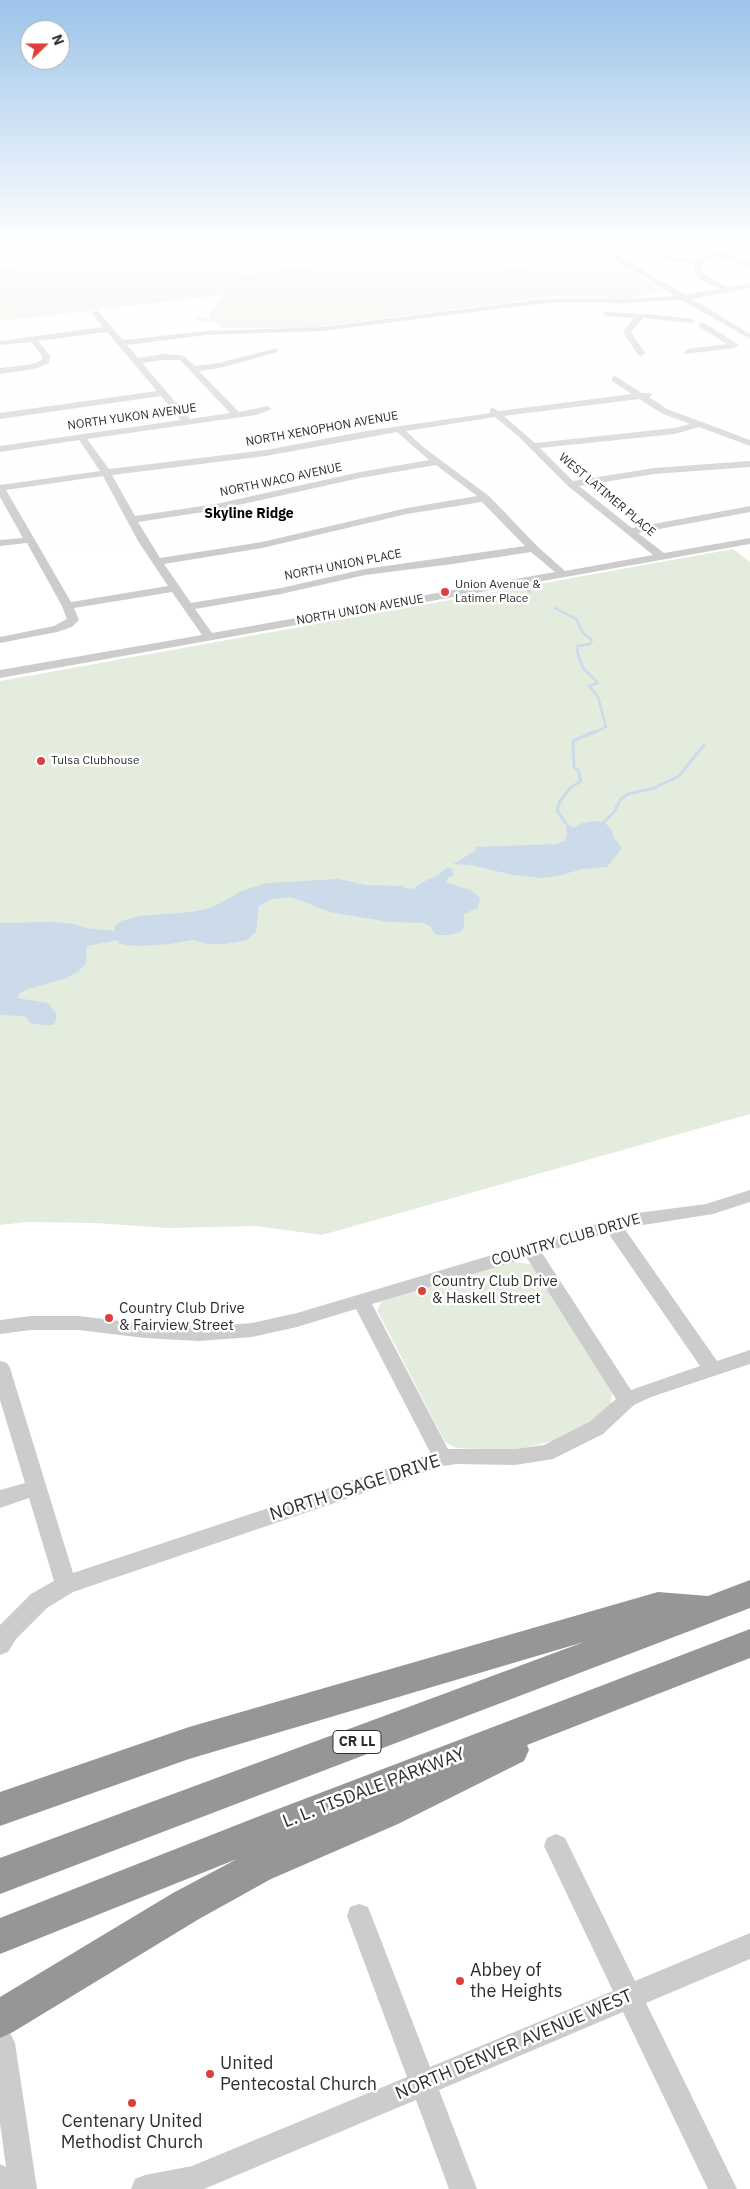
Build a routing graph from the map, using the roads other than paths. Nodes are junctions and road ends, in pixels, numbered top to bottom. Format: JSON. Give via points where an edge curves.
{"nodes":[{"id":1,"x":38,"y":345,"type":"edge"},
{"id":2,"x":123,"y":345,"type":"edge"},
{"id":3,"x":636,"y":345,"type":"edge"},
{"id":4,"x":734,"y":345,"type":"edge"},
{"id":5,"x":274,"y":350,"type":"dead end"},
{"id":6,"x":688,"y":352,"type":"dead end"},
{"id":7,"x":641,"y":353,"type":"dead end"},
{"id":8,"x":136,"y":361,"type":"junction"},
{"id":9,"x":194,"y":369,"type":"junction"},
{"id":10,"x":0,"y":370,"type":"edge"},
{"id":11,"x":615,"y":379,"type":"dead end"},
{"id":12,"x":164,"y":393,"type":"junction"},
{"id":13,"x":643,"y":395,"type":"junction"},
{"id":14,"x":267,"y":409,"type":"dead end"},
{"id":15,"x":495,"y":413,"type":"junction"},
{"id":16,"x":237,"y":415,"type":"junction"},
{"id":17,"x":0,"y":416,"type":"edge"},
{"id":18,"x":188,"y":422,"type":"junction"},
{"id":19,"x":700,"y":424,"type":"junction"},
{"id":20,"x":399,"y":429,"type":"junction"},
{"id":21,"x":80,"y":437,"type":"junction"},
{"id":22,"x":750,"y":443,"type":"edge"},
{"id":23,"x":534,"y":446,"type":"junction"},
{"id":24,"x":0,"y":449,"type":"edge"},
{"id":25,"x":437,"y":462,"type":"junction"},
{"id":26,"x":750,"y":464,"type":"edge"},
{"id":27,"x":106,"y":472,"type":"junction"},
{"id":28,"x":571,"y":484,"type":"junction"},
{"id":29,"x":0,"y":488,"type":"edge"},
{"id":30,"x":485,"y":498,"type":"junction"},
{"id":31,"x":750,"y":509,"type":"edge"},
{"id":32,"x":131,"y":520,"type":"junction"},
{"id":33,"x":632,"y":531,"type":"junction"},
{"id":34,"x":30,"y":540,"type":"junction"},
{"id":35,"x":750,"y":541,"type":"edge"},
{"id":36,"x":0,"y":543,"type":"edge"},
{"id":37,"x":533,"y":548,"type":"junction"},
{"id":38,"x":662,"y":557,"type":"junction"},
{"id":39,"x":158,"y":562,"type":"junction"},
{"id":40,"x":563,"y":574,"type":"junction"},
{"id":41,"x":176,"y":588,"type":"junction"},
{"id":42,"x":68,"y":606,"type":"junction"},
{"id":43,"x":189,"y":607,"type":"junction"},
{"id":44,"x":68,"y":625,"type":"joint"},
{"id":45,"x":209,"y":637,"type":"junction"},
{"id":46,"x":0,"y":640,"type":"edge"},
{"id":47,"x":0,"y":674,"type":"edge"},
{"id":48,"x":750,"y":1196,"type":"edge"},
{"id":49,"x":612,"y":1225,"type":"junction"},
{"id":50,"x":530,"y":1250,"type":"junction"},
{"id":51,"x":361,"y":1300,"type":"junction"},
{"id":52,"x":0,"y":1326,"type":"edge"},
{"id":53,"x":750,"y":1357,"type":"edge"},
{"id":54,"x":0,"y":1368,"type":"edge"},
{"id":55,"x":712,"y":1369,"type":"junction"},
{"id":56,"x":627,"y":1400,"type":"junction"},
{"id":57,"x":443,"y":1458,"type":"junction"},
{"id":58,"x":36,"y":1488,"type":"junction"},
{"id":59,"x":0,"y":1499,"type":"edge"},
{"id":60,"x":66,"y":1585,"type":"junction"},
{"id":61,"x":750,"y":1594,"type":"edge"},
{"id":62,"x":713,"y":1609,"type":"junction"},
{"id":63,"x":750,"y":1643,"type":"edge"},
{"id":64,"x":0,"y":1645,"type":"edge"},
{"id":65,"x":651,"y":1682,"type":"junction"},
{"id":66,"x":0,"y":1809,"type":"edge"},
{"id":67,"x":556,"y":1846,"type":"dead end"},
{"id":68,"x":0,"y":1876,"type":"edge"},
{"id":69,"x":359,"y":1916,"type":"dead end"},
{"id":70,"x":0,"y":1936,"type":"edge"},
{"id":71,"x":750,"y":1946,"type":"edge"},
{"id":72,"x":630,"y":1997,"type":"junction"},
{"id":73,"x":0,"y":2019,"type":"edge"},
{"id":74,"x":0,"y":2040,"type":"edge"},
{"id":75,"x":423,"y":2084,"type":"junction"},
{"id":76,"x":0,"y":2178,"type":"edge"},
{"id":77,"x":188,"y":2184,"type":"edge"},
{"id":78,"x":2,"y":2189,"type":"edge"},
{"id":79,"x":23,"y":2189,"type":"edge"},
{"id":80,"x":145,"y":2189,"type":"edge"},
{"id":81,"x":463,"y":2189,"type":"edge"},
{"id":82,"x":724,"y":2189,"type":"edge"}],
"edges":[{"from":1,"to":10,"type":"street","via":[[46,356],[46,362]]},
{"from":2,"to":8,"type":"street"},
{"from":3,"to":7,"type":"street"},
{"from":4,"to":6,"type":"street"},
{"from":5,"to":9,"type":"street"},
{"from":8,"to":9,"type":"street","via":[[178,357]]},
{"from":8,"to":12,"type":"street"},
{"from":9,"to":16,"type":"street"},
{"from":11,"to":13,"type":"street"},
{"from":12,"to":17,"type":"street"},
{"from":12,"to":18,"type":"street"},
{"from":13,"to":15,"type":"street","name":"NORTH XENOPHON AVENUE"},
{"from":13,"to":19,"type":"street","via":[[664,411]]},
{"from":14,"to":16,"type":"street","name":"NORTH YUKON AVENUE"},
{"from":15,"to":20,"type":"street","name":"NORTH XENOPHON AVENUE"},
{"from":15,"to":23,"type":"street","name":"WEST LATIMER PLACE"},
{"from":16,"to":18,"type":"street","name":"NORTH YUKON AVENUE"},
{"from":18,"to":21,"type":"street","name":"NORTH YUKON AVENUE"},
{"from":19,"to":22,"type":"street"},
{"from":19,"to":23,"type":"street","via":[[675,431]]},
{"from":20,"to":25,"type":"street"},
{"from":20,"to":27,"type":"street","name":"NORTH XENOPHON AVENUE","via":[[266,453]]},
{"from":21,"to":24,"type":"street","name":"NORTH YUKON AVENUE"},
{"from":21,"to":27,"type":"street"},
{"from":23,"to":28,"type":"street","name":"WEST LATIMER PLACE"},
{"from":25,"to":30,"type":"street"},
{"from":25,"to":32,"type":"street","name":"NORTH WACO AVENUE","via":[[216,507]]},
{"from":26,"to":28,"type":"street","via":[[654,471]]},
{"from":27,"to":29,"type":"street","name":"NORTH XENOPHON AVENUE"},
{"from":27,"to":32,"type":"street"},
{"from":28,"to":33,"type":"street","name":"WEST LATIMER PLACE"},
{"from":29,"to":34,"type":"street"},
{"from":30,"to":37,"type":"street"},
{"from":30,"to":39,"type":"street","via":[[407,511],[262,545]]},
{"from":31,"to":33,"type":"street"},
{"from":32,"to":39,"type":"street"},
{"from":33,"to":38,"type":"street","name":"WEST LATIMER PLACE"},
{"from":34,"to":36,"type":"street"},
{"from":34,"to":42,"type":"street"},
{"from":35,"to":38,"type":"street","name":"NORTH UNION AVENUE"},
{"from":37,"to":40,"type":"street"},
{"from":37,"to":43,"type":"street","name":"NORTH UNION PLACE","via":[[365,572]]},
{"from":38,"to":40,"type":"street","name":"NORTH UNION AVENUE"},
{"from":39,"to":41,"type":"street"},
{"from":40,"to":45,"type":"street","name":"NORTH UNION AVENUE"},
{"from":41,"to":42,"type":"street"},
{"from":41,"to":43,"type":"street"},
{"from":42,"to":44,"type":"street","via":[[72,618]]},
{"from":43,"to":45,"type":"street"},
{"from":44,"to":46,"type":"street"},
{"from":45,"to":47,"type":"street","name":"NORTH UNION AVENUE"},
{"from":48,"to":49,"type":"street","name":"COUNTRY CLUB DRIVE","via":[[707,1210],[644,1217]]},
{"from":49,"to":50,"type":"street","name":"COUNTRY CLUB DRIVE"},
{"from":49,"to":55,"type":"street"},
{"from":50,"to":51,"type":"street","name":"COUNTRY CLUB DRIVE"},
{"from":50,"to":56,"type":"street"},
{"from":51,"to":52,"type":"street","name":"COUNTRY CLUB DRIVE","via":[[273,1326],[225,1333],[170,1333],[55,1322]]},
{"from":51,"to":57,"type":"street"},
{"from":53,"to":55,"type":"street","name":"NORTH OSAGE DRIVE"},
{"from":54,"to":58,"type":"street"},
{"from":55,"to":56,"type":"street","name":"NORTH OSAGE DRIVE"},
{"from":56,"to":57,"type":"street","name":"NORTH OSAGE DRIVE","via":[[596,1428],[546,1453]]},
{"from":57,"to":60,"type":"street","name":"NORTH OSAGE DRIVE"},
{"from":58,"to":59,"type":"street"},
{"from":58,"to":60,"type":"street"},
{"from":60,"to":64,"type":"street","via":[[39,1601],[8,1632]]},
{"from":61,"to":62,"type":"highway","number":"CR LL"},
{"from":62,"to":66,"type":"highway","via":[[658,1606],[189,1743]]},
{"from":62,"to":68,"type":"highway","number":"CR LL"},
{"from":63,"to":65,"type":"highway","name":"L. L. TISDALE PARKWAY"},
{"from":65,"to":70,"type":"highway","name":"L. L. TISDALE PARKWAY"},
{"from":65,"to":73,"type":"highway","via":[[386,1812],[258,1867],[152,1926]]},
{"from":67,"to":72,"type":"street"},
{"from":69,"to":75,"type":"street"},
{"from":71,"to":72,"type":"street","name":"NORTH DENVER AVENUE WEST"},
{"from":72,"to":75,"type":"street","name":"NORTH DENVER AVENUE WEST"},
{"from":72,"to":82,"type":"street"},
{"from":74,"to":79,"type":"street"},
{"from":75,"to":77,"type":"street","name":"NORTH DENVER AVENUE WEST"},
{"from":75,"to":81,"type":"street"},
{"from":76,"to":78,"type":"street"},
{"from":77,"to":80,"type":"street","name":"NORTH DENVER AVENUE WEST"}]}
